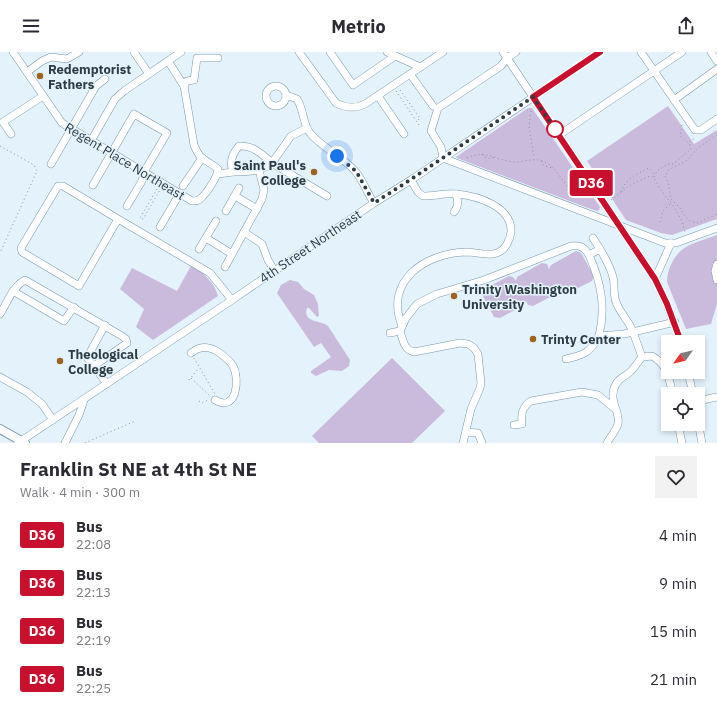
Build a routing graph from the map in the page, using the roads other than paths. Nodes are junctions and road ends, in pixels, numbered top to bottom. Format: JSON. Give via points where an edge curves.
{"nodes":[{"id":1,"x":13,"y":52,"type":"edge"},
{"id":2,"x":79,"y":52,"type":"edge"},
{"id":3,"x":134,"y":52,"type":"edge"},
{"id":4,"x":181,"y":52,"type":"edge"},
{"id":5,"x":299,"y":52,"type":"edge"},
{"id":6,"x":330,"y":52,"type":"edge"},
{"id":7,"x":387,"y":52,"type":"edge"},
{"id":8,"x":443,"y":52,"type":"edge"},
{"id":9,"x":516,"y":52,"type":"edge"},
{"id":10,"x":600,"y":52,"type":"edge"},
{"id":11,"x":641,"y":52,"type":"edge"},
{"id":12,"x":682,"y":52,"type":"edge"},
{"id":13,"x":711,"y":52,"type":"edge"},
{"id":14,"x":505,"y":55,"type":"edge"},
{"id":15,"x":395,"y":56,"type":"junction"},
{"id":16,"x":218,"y":58,"type":"dead end"},
{"id":17,"x":168,"y":61,"type":"junction"},
{"id":18,"x":717,"y":61,"type":"edge"},
{"id":19,"x":420,"y":68,"type":"junction"},
{"id":20,"x":717,"y":69,"type":"edge"},
{"id":21,"x":654,"y":70,"type":"junction"},
{"id":22,"x":27,"y":72,"type":"junction"},
{"id":23,"x":149,"y":74,"type":"junction"},
{"id":24,"x":410,"y":74,"type":"junction"},
{"id":25,"x":105,"y":79,"type":"dead end"},
{"id":26,"x":184,"y":86,"type":"junction"},
{"id":27,"x":286,"y":95,"type":"dead end"},
{"id":28,"x":378,"y":96,"type":"junction"},
{"id":29,"x":533,"y":97,"type":"junction"},
{"id":30,"x":44,"y":98,"type":"junction"},
{"id":31,"x":674,"y":100,"type":"junction"},
{"id":32,"x":433,"y":106,"type":"dead end"},
{"id":33,"x":717,"y":120,"type":"edge"},
{"id":34,"x":307,"y":128,"type":"junction"},
{"id":35,"x":71,"y":129,"type":"junction"},
{"id":36,"x":11,"y":134,"type":"dead end"},
{"id":37,"x":404,"y":134,"type":"dead end"},
{"id":38,"x":559,"y":135,"type":"junction"},
{"id":39,"x":91,"y":141,"type":"junction"},
{"id":40,"x":111,"y":152,"type":"junction"},
{"id":41,"x":202,"y":158,"type":"junction"},
{"id":42,"x":443,"y":158,"type":"junction"},
{"id":43,"x":272,"y":163,"type":"junction"},
{"id":44,"x":51,"y":164,"type":"dead end"},
{"id":45,"x":232,"y":170,"type":"junction"},
{"id":46,"x":259,"y":170,"type":"junction"},
{"id":47,"x":144,"y":172,"type":"junction"},
{"id":48,"x":218,"y":172,"type":"junction"},
{"id":49,"x":410,"y":180,"type":"junction"},
{"id":50,"x":93,"y":185,"type":"dead end"},
{"id":51,"x":239,"y":188,"type":"dead end"},
{"id":52,"x":182,"y":190,"type":"junction"},
{"id":53,"x":456,"y":194,"type":"junction"},
{"id":54,"x":234,"y":196,"type":"junction"},
{"id":55,"x":327,"y":196,"type":"dead end"},
{"id":56,"x":374,"y":203,"type":"junction"},
{"id":57,"x":127,"y":206,"type":"dead end"},
{"id":58,"x":256,"y":209,"type":"junction"},
{"id":59,"x":226,"y":212,"type":"dead end"},
{"id":60,"x":454,"y":212,"type":"dead end"},
{"id":61,"x":118,"y":219,"type":"junction"},
{"id":62,"x":216,"y":221,"type":"dead end"},
{"id":63,"x":160,"y":226,"type":"dead end"},
{"id":64,"x":620,"y":226,"type":"junction"},
{"id":65,"x":717,"y":228,"type":"edge"},
{"id":66,"x":244,"y":232,"type":"junction"},
{"id":67,"x":206,"y":238,"type":"junction"},
{"id":68,"x":593,"y":238,"type":"dead end"},
{"id":69,"x":670,"y":243,"type":"junction"},
{"id":70,"x":199,"y":249,"type":"dead end"},
{"id":71,"x":600,"y":249,"type":"junction"},
{"id":72,"x":232,"y":254,"type":"junction"},
{"id":73,"x":589,"y":255,"type":"junction"},
{"id":74,"x":717,"y":264,"type":"edge"},
{"id":75,"x":225,"y":267,"type":"dead end"},
{"id":76,"x":274,"y":270,"type":"junction"},
{"id":77,"x":655,"y":279,"type":"junction"},
{"id":78,"x":717,"y":280,"type":"edge"},
{"id":79,"x":13,"y":291,"type":"junction"},
{"id":80,"x":232,"y":300,"type":"junction"},
{"id":81,"x":74,"y":307,"type":"junction"},
{"id":82,"x":0,"y":314,"type":"edge"},
{"id":83,"x":675,"y":322,"type":"junction"},
{"id":84,"x":105,"y":325,"type":"junction"},
{"id":85,"x":401,"y":329,"type":"junction"},
{"id":86,"x":633,"y":332,"type":"junction"},
{"id":87,"x":390,"y":333,"type":"dead end"},
{"id":88,"x":679,"y":335,"type":"edge"},
{"id":89,"x":599,"y":336,"type":"junction"},
{"id":90,"x":191,"y":353,"type":"road end"},
{"id":91,"x":642,"y":357,"type":"junction"},
{"id":92,"x":566,"y":360,"type":"dead end"},
{"id":93,"x":94,"y":366,"type":"junction"},
{"id":94,"x":0,"y":377,"type":"edge"},
{"id":95,"x":107,"y":384,"type":"junction"},
{"id":96,"x":671,"y":387,"type":"edge"},
{"id":97,"x":717,"y":397,"type":"edge"},
{"id":98,"x":215,"y":398,"type":"road end"},
{"id":99,"x":84,"y":400,"type":"junction"},
{"id":100,"x":705,"y":400,"type":"edge"},
{"id":101,"x":614,"y":408,"type":"junction"},
{"id":102,"x":53,"y":420,"type":"junction"},
{"id":103,"x":514,"y":425,"type":"dead end"},
{"id":104,"x":0,"y":429,"type":"edge"},
{"id":105,"x":679,"y":431,"type":"edge"},
{"id":106,"x":700,"y":431,"type":"edge"},
{"id":107,"x":466,"y":432,"type":"junction"},
{"id":108,"x":22,"y":442,"type":"edge"},
{"id":109,"x":65,"y":443,"type":"edge"},
{"id":110,"x":463,"y":443,"type":"edge"},
{"id":111,"x":482,"y":443,"type":"edge"},
{"id":112,"x":607,"y":443,"type":"edge"},
{"id":113,"x":682,"y":443,"type":"edge"},
{"id":114,"x":702,"y":443,"type":"edge"}],
"edges":[{"from":1,"to":22,"type":"street","name":"Regent Place Northeast"},
{"from":2,"to":22,"type":"street","via":[[67,59],[51,57]]},
{"from":3,"to":23,"type":"street"},
{"from":4,"to":17,"type":"street"},
{"from":5,"to":28,"type":"street","via":[[336,103],[345,107],[356,107]]},
{"from":6,"to":15,"type":"street","via":[[353,85]]},
{"from":7,"to":15,"type":"street"},
{"from":8,"to":19,"type":"street"},
{"from":9,"to":14,"type":"street"},
{"from":10,"to":29,"type":"street","name":"4th Street Northeast"},
{"from":11,"to":21,"type":"street"},
{"from":12,"to":21,"type":"street"},
{"from":13,"to":18,"type":"street"},
{"from":14,"to":29,"type":"street"},
{"from":14,"to":42,"type":"street","via":[[501,66],[438,108],[431,131],[441,147]]},
{"from":15,"to":19,"type":"street"},
{"from":16,"to":26,"type":"street","via":[[197,58],[194,80],[187,81]]},
{"from":17,"to":23,"type":"street"},
{"from":17,"to":26,"type":"street"},
{"from":19,"to":24,"type":"street"},
{"from":20,"to":31,"type":"street"},
{"from":21,"to":31,"type":"street"},
{"from":21,"to":38,"type":"street"},
{"from":22,"to":30,"type":"street","name":"Regent Place Northeast"},
{"from":23,"to":39,"type":"street","via":[[115,100]]},
{"from":24,"to":28,"type":"street"},
{"from":24,"to":32,"type":"street"},
{"from":25,"to":35,"type":"street","via":[[96,86]]},
{"from":26,"to":41,"type":"street","via":[[194,145]]},
{"from":27,"to":34,"type":"street","via":[[297,98]]},
{"from":28,"to":37,"type":"street"},
{"from":29,"to":38,"type":"street"},
{"from":29,"to":42,"type":"street","name":"4th Street Northeast"},
{"from":30,"to":35,"type":"street","name":"Regent Place Northeast","via":[[62,124]]},
{"from":30,"to":36,"type":"street","via":[[3,122]]},
{"from":31,"to":33,"type":"street","via":[[695,130],[701,130]]},
{"from":34,"to":43,"type":"street","via":[[291,136]]},
{"from":34,"to":56,"type":"street","via":[[316,139],[356,171]]},
{"from":35,"to":39,"type":"street","name":"Regent Place Northeast"},
{"from":35,"to":44,"type":"street"},
{"from":38,"to":64,"type":"street"},
{"from":39,"to":40,"type":"street","name":"Regent Place Northeast"},
{"from":40,"to":47,"type":"street","name":"Regent Place Northeast"},
{"from":40,"to":47,"type":"street","via":[[134,114],[167,133]]},
{"from":40,"to":50,"type":"street"},
{"from":41,"to":48,"type":"street"},
{"from":41,"to":52,"type":"street"},
{"from":42,"to":49,"type":"street","name":"4th Street Northeast"},
{"from":42,"to":64,"type":"street"},
{"from":43,"to":45,"type":"street","via":[[248,146],[239,146],[231,159]]},
{"from":43,"to":46,"type":"street"},
{"from":43,"to":55,"type":"street"},
{"from":45,"to":46,"type":"street"},
{"from":45,"to":48,"type":"street"},
{"from":46,"to":58,"type":"street","via":[[264,190]]},
{"from":47,"to":52,"type":"street","name":"Regent Place Northeast"},
{"from":47,"to":57,"type":"street","via":[[142,181]]},
{"from":48,"to":52,"type":"street","name":"Regent Place Northeast","via":[[201,199],[192,201]]},
{"from":49,"to":53,"type":"street","via":[[423,196]]},
{"from":49,"to":56,"type":"street","name":"4th Street Northeast"},
{"from":51,"to":54,"type":"street"},
{"from":52,"to":63,"type":"street"},
{"from":53,"to":60,"type":"street","via":[[458,202]]},
{"from":53,"to":85,"type":"street","via":[[476,198],[502,211],[510,223],[510,240],[501,252],[495,254],[449,253],[412,272],[400,289],[396,303]]},
{"from":54,"to":58,"type":"street"},
{"from":54,"to":59,"type":"street"},
{"from":56,"to":76,"type":"street","name":"4th Street Northeast"},
{"from":58,"to":66,"type":"street"},
{"from":61,"to":61,"type":"street","via":[[79,286],[22,252],[21,248],[58,186],[63,186]]},
{"from":61,"to":80,"type":"street","via":[[210,273]]},
{"from":62,"to":67,"type":"street"},
{"from":64,"to":69,"type":"street"},
{"from":64,"to":77,"type":"street"},
{"from":65,"to":69,"type":"street"},
{"from":66,"to":72,"type":"street"},
{"from":66,"to":76,"type":"street","via":[[262,244]]},
{"from":67,"to":70,"type":"street"},
{"from":67,"to":72,"type":"street"},
{"from":68,"to":71,"type":"street"},
{"from":69,"to":77,"type":"street"},
{"from":71,"to":73,"type":"street"},
{"from":71,"to":86,"type":"street","via":[[613,278],[616,302]]},
{"from":72,"to":75,"type":"street"},
{"from":73,"to":85,"type":"street","via":[[584,247],[571,246],[484,280],[437,294],[417,304]]},
{"from":73,"to":89,"type":"street","via":[[602,292]]},
{"from":74,"to":78,"type":"street"},
{"from":76,"to":80,"type":"street","name":"4th Street Northeast"},
{"from":77,"to":83,"type":"street"},
{"from":79,"to":81,"type":"street","via":[[25,280]]},
{"from":79,"to":81,"type":"street","via":[[64,321]]},
{"from":79,"to":82,"type":"street"},
{"from":80,"to":95,"type":"street","name":"4th Street Northeast"},
{"from":81,"to":84,"type":"street"},
{"from":83,"to":86,"type":"street"},
{"from":83,"to":88,"type":"street"},
{"from":84,"to":93,"type":"street","via":[[88,356]]},
{"from":84,"to":93,"type":"street","via":[[126,339],[127,343]]},
{"from":85,"to":87,"type":"street"},
{"from":85,"to":107,"type":"street","via":[[406,349],[409,351],[460,343],[468,344],[478,354],[481,383],[471,408]]},
{"from":86,"to":89,"type":"street"},
{"from":86,"to":91,"type":"street"},
{"from":89,"to":92,"type":"street","via":[[590,350]]},
{"from":90,"to":98,"type":"street","via":[[200,347],[207,347],[233,365],[236,392],[227,402],[220,402]]},
{"from":91,"to":96,"type":"street","via":[[652,356],[662,362]]},
{"from":91,"to":101,"type":"street","via":[[616,384]]},
{"from":93,"to":95,"type":"street"},
{"from":94,"to":102,"type":"street","via":[[42,404]]},
{"from":95,"to":99,"type":"street","name":"4th Street Northeast"},
{"from":97,"to":100,"type":"street"},
{"from":99,"to":102,"type":"street","name":"4th Street Northeast"},
{"from":99,"to":109,"type":"street"},
{"from":101,"to":103,"type":"street","via":[[598,395],[582,392],[531,401],[523,409],[522,424]]},
{"from":101,"to":112,"type":"street","via":[[618,425]]},
{"from":102,"to":108,"type":"street","name":"4th Street Northeast"},
{"from":104,"to":108,"type":"main road"},
{"from":105,"to":113,"type":"street"},
{"from":106,"to":114,"type":"street"},
{"from":107,"to":110,"type":"street"},
{"from":107,"to":111,"type":"street","via":[[478,433]]}]}
